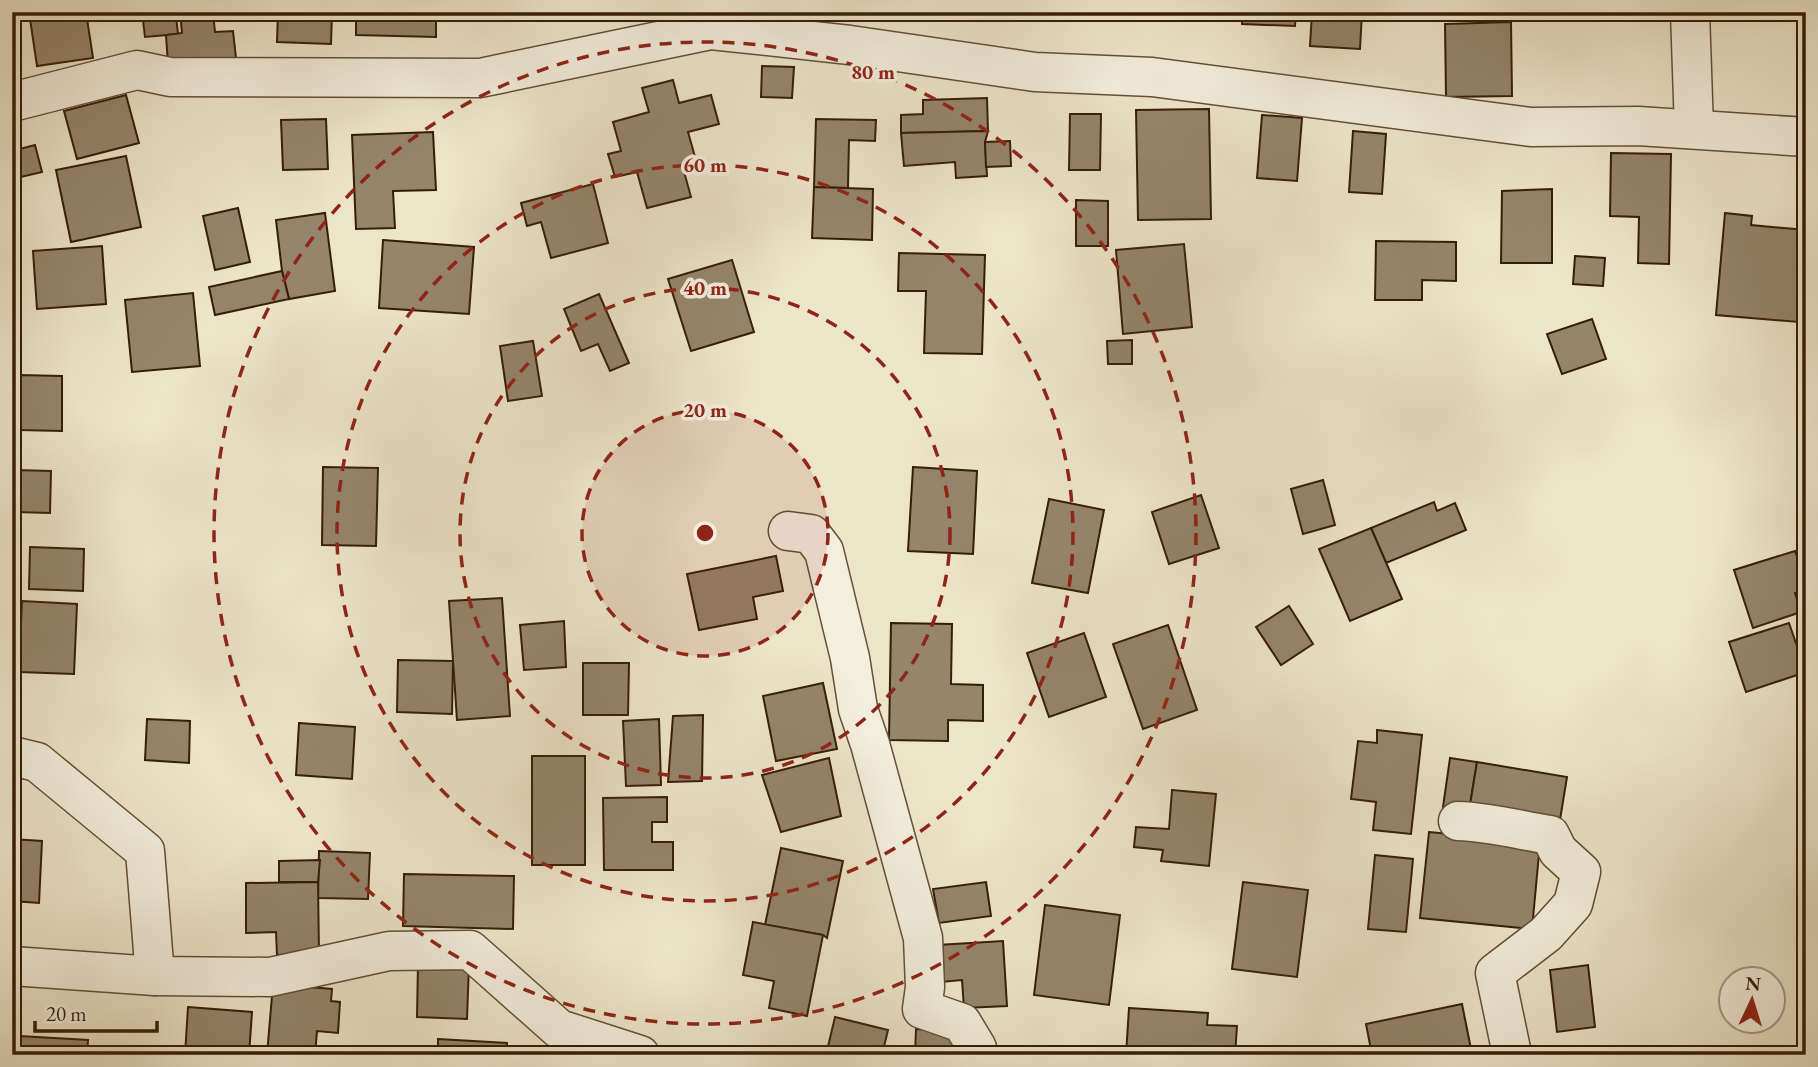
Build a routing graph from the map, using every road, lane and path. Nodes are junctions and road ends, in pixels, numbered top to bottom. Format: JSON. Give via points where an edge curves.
{"nodes":[{"id":1,"x":1690,"y":12,"type":"edge"},
{"id":2,"x":12,"y":102,"type":"edge"},
{"id":3,"x":1694,"y":130,"type":"junction"},
{"id":4,"x":1806,"y":136,"type":"edge"},
{"id":5,"x":788,"y":531,"type":"dead end"},
{"id":6,"x":12,"y":756,"type":"edge"},
{"id":7,"x":1458,"y":821,"type":"dead end"},
{"id":8,"x":12,"y":966,"type":"edge"},
{"id":9,"x":155,"y":976,"type":"junction"},
{"id":10,"x":640,"y":1055,"type":"edge"},
{"id":11,"x":976,"y":1055,"type":"edge"},
{"id":12,"x":1510,"y":1055,"type":"edge"}],
"edges":[{"from":1,"to":3,"type":"street"},
{"from":2,"to":3,"type":"street","via":[[136,70],[170,76],[480,78],[711,30],[1035,72],[1152,77],[1531,127]]},
{"from":3,"to":4,"type":"street"},
{"from":5,"to":11,"type":"street","via":[[811,534],[824,551],[858,709],[923,938],[922,1009],[962,1023],[977,1048]]},
{"from":6,"to":9,"type":"street","via":[[37,762],[145,851]]},
{"from":7,"to":12,"type":"street","via":[[1489,822],[1550,835],[1558,851],[1581,872],[1573,904],[1546,933],[1495,973]]},
{"from":8,"to":9,"type":"street"},
{"from":9,"to":10,"type":"street","via":[[271,977],[389,951],[470,950],[559,1029]]}]}
